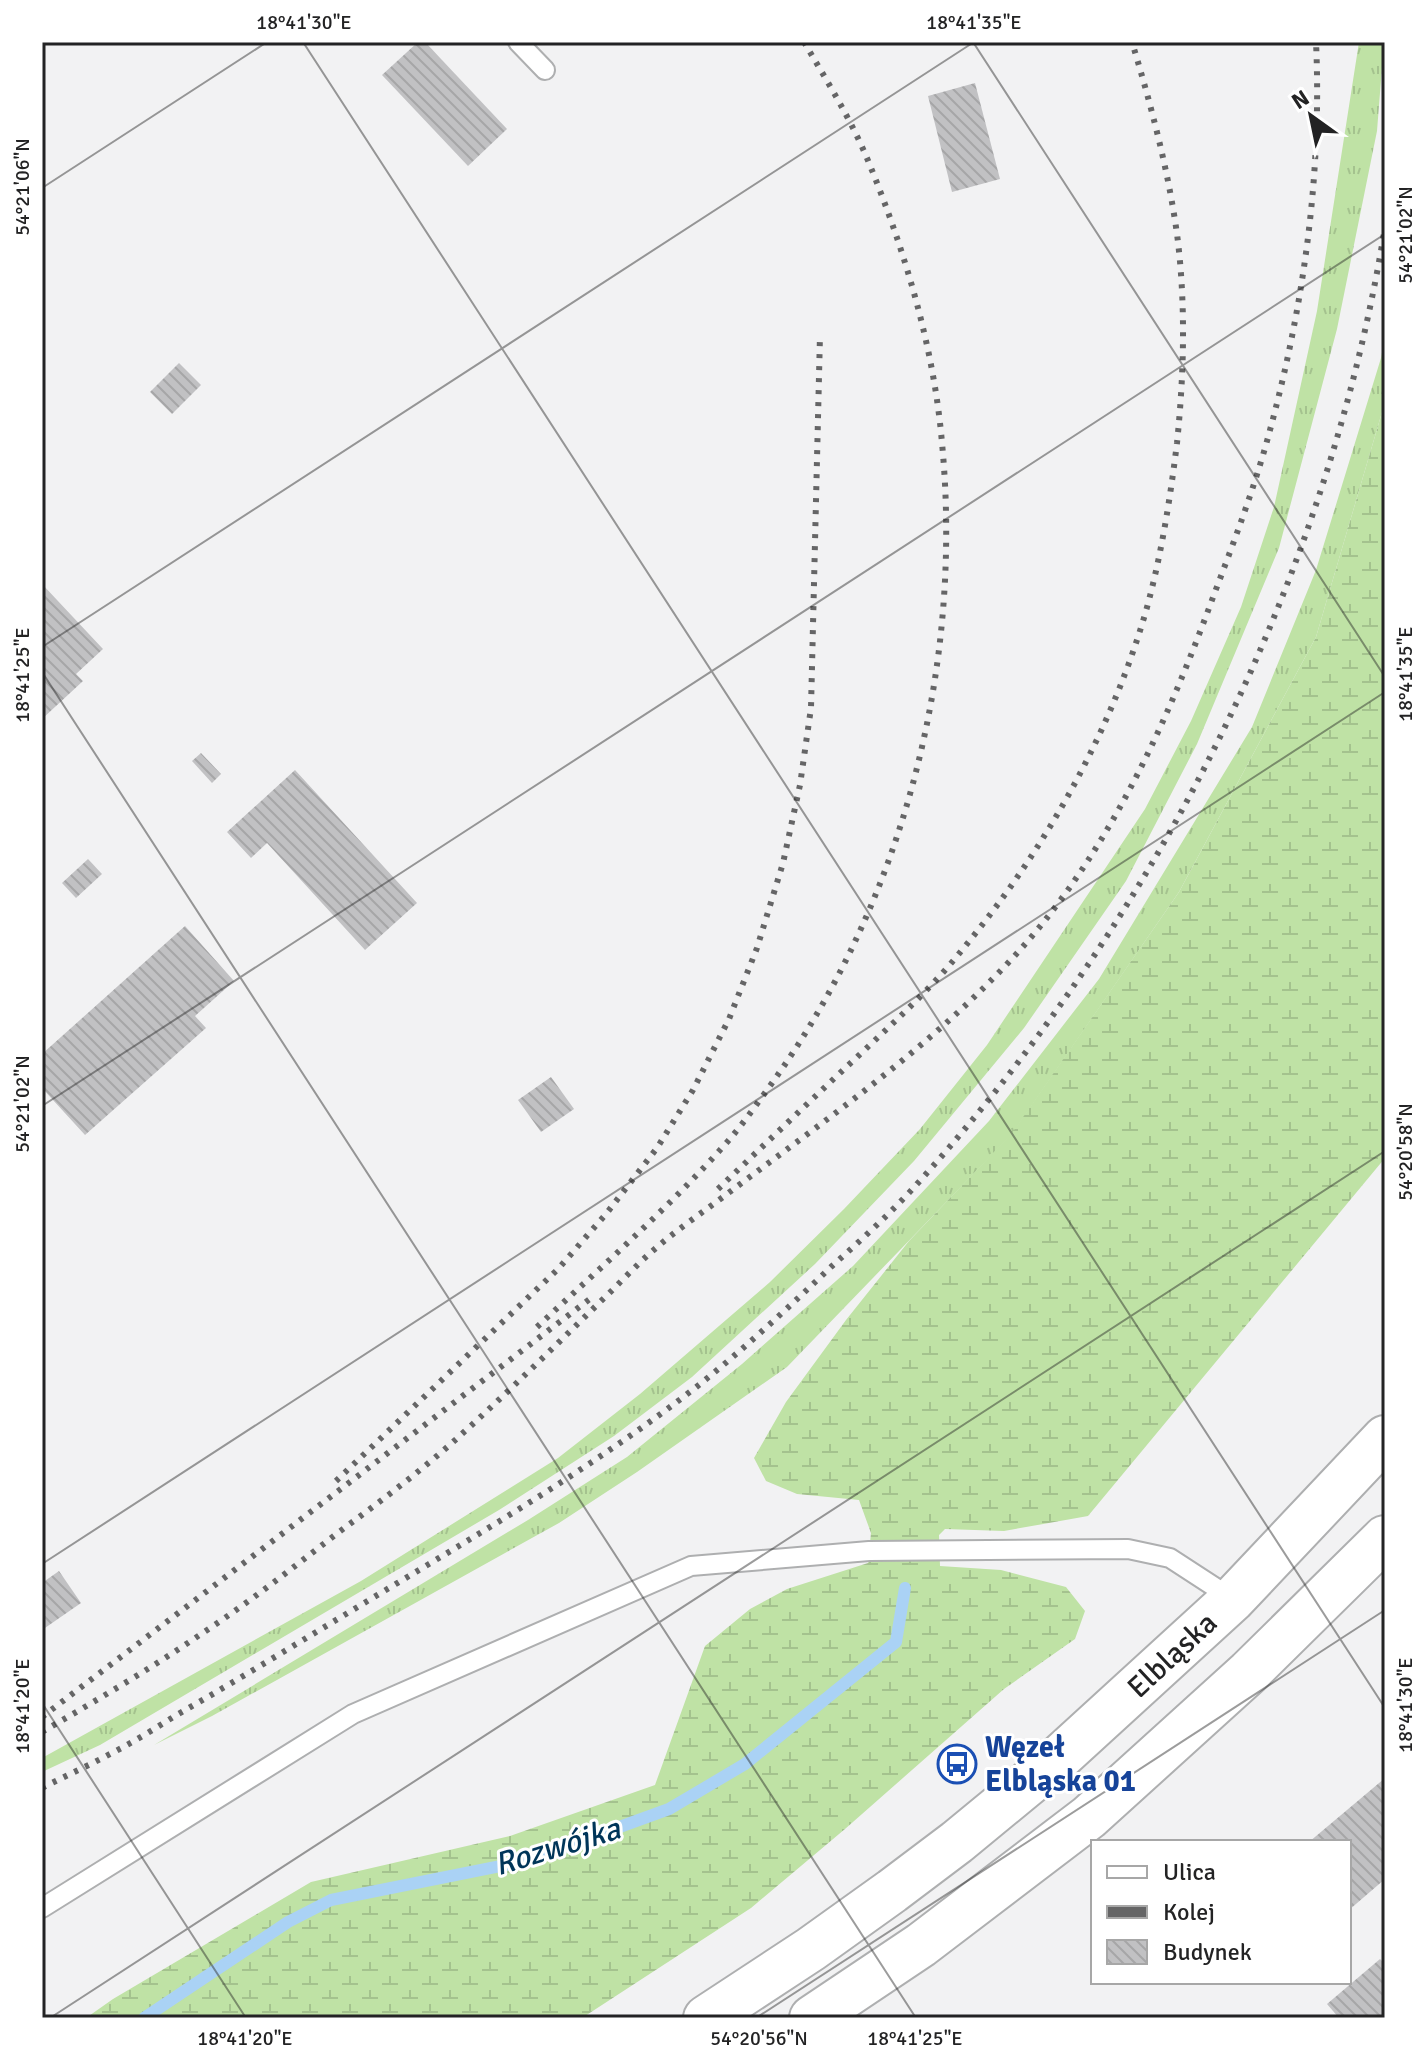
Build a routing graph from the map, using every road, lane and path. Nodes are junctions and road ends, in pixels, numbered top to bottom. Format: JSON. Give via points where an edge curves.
{"nodes":[{"id":1,"x":518,"y":42,"type":"edge"},
{"id":2,"x":545,"y":70,"type":"dead end"},
{"id":3,"x":1385,"y":1438,"type":"edge"},
{"id":4,"x":1385,"y":1538,"type":"edge"},
{"id":5,"x":1233,"y":1599,"type":"junction"},
{"id":6,"x":42,"y":1908,"type":"edge"},
{"id":7,"x":706,"y":2018,"type":"edge"},
{"id":8,"x":812,"y":2018,"type":"edge"}],
"edges":[{"from":1,"to":2,"type":"lane"},
{"from":3,"to":5,"type":"main road","name":"Elbląska"},
{"from":4,"to":8,"type":"main road","via":[[1249,1672],[1089,1817],[921,1945]]},
{"from":5,"to":6,"type":"lane","via":[[1170,1558],[1128,1549],[869,1551],[691,1566],[353,1714]]},
{"from":5,"to":7,"type":"main road","name":"Elbląska","via":[[1059,1758],[957,1842]]}]}
